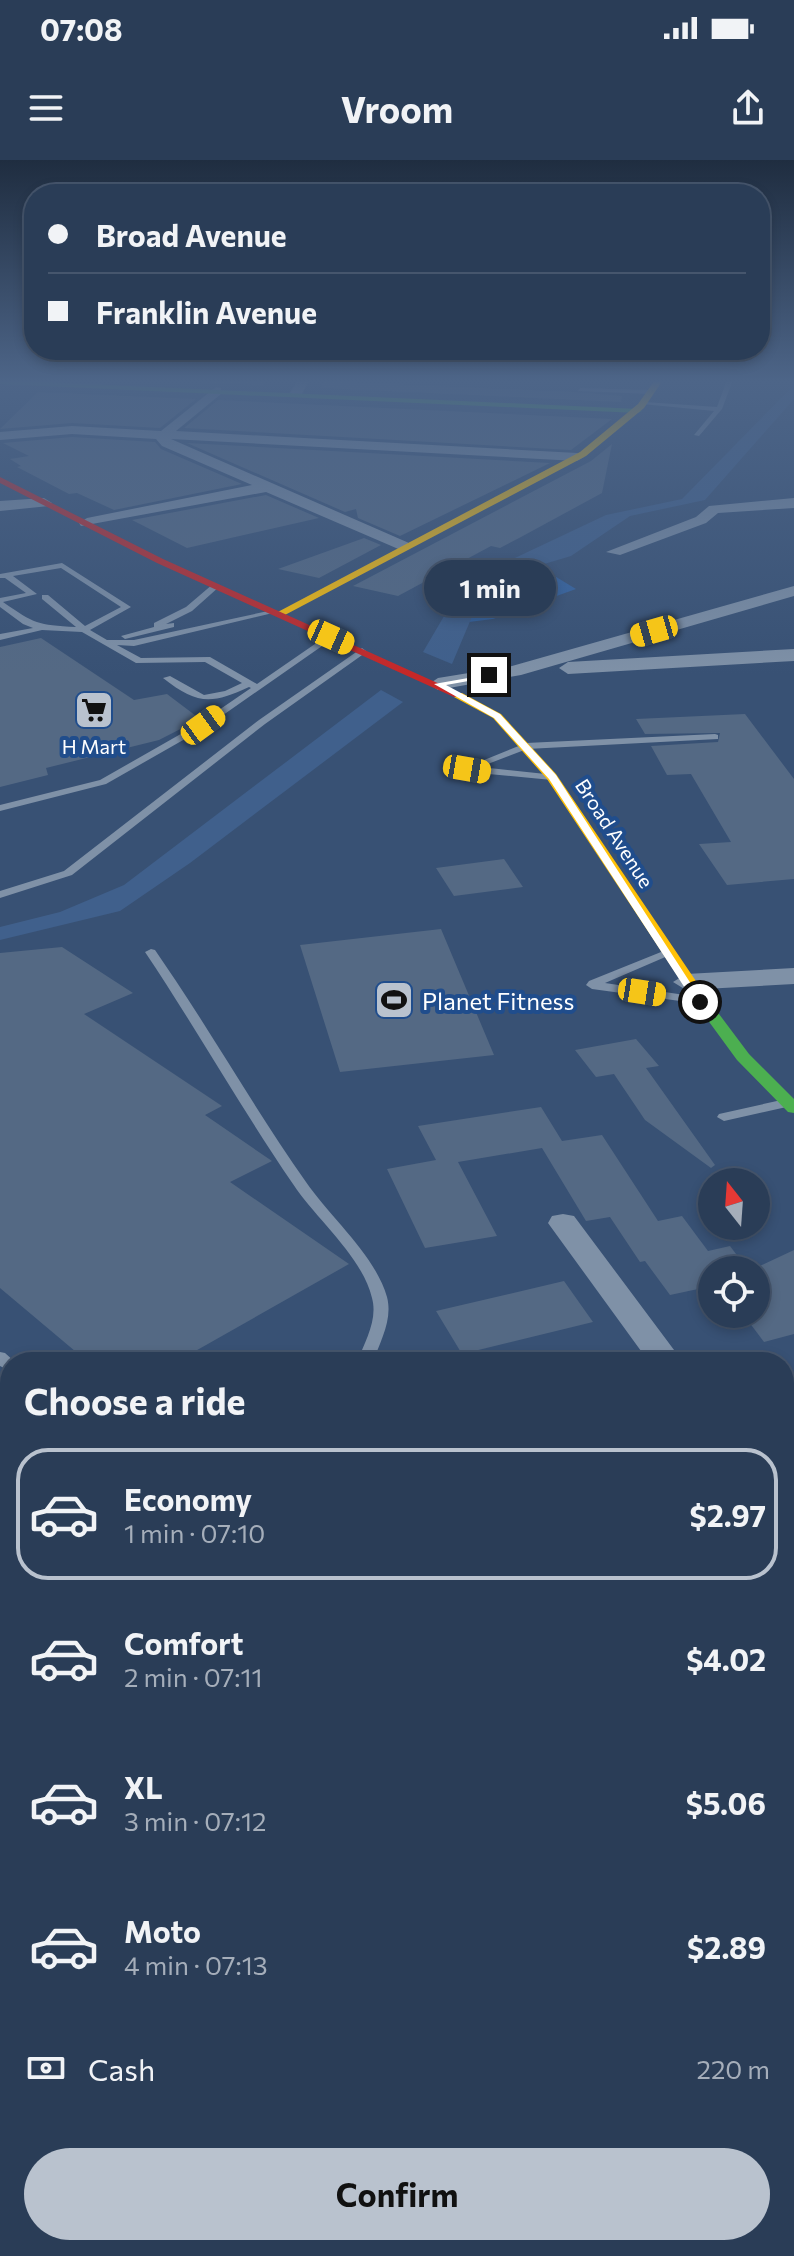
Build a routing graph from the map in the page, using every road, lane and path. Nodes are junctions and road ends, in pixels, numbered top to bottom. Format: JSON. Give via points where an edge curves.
{"nodes":[{"id":1,"x":245,"y":478,"type":"edge"},
{"id":2,"x":536,"y":478,"type":"edge"},
{"id":3,"x":0,"y":480,"type":"edge"},
{"id":4,"x":266,"y":487,"type":"junction"},
{"id":5,"x":44,"y":503,"type":"junction"},
{"id":6,"x":794,"y":503,"type":"edge"},
{"id":7,"x":0,"y":506,"type":"edge"},
{"id":8,"x":87,"y":523,"type":"junction"},
{"id":9,"x":403,"y":546,"type":"junction"},
{"id":10,"x":614,"y":552,"type":"dead end"},
{"id":11,"x":3,"y":575,"type":"edge"},
{"id":12,"x":216,"y":586,"type":"junction"},
{"id":13,"x":794,"y":591,"type":"edge"},
{"id":14,"x":45,"y":597,"type":"dead end"},
{"id":15,"x":0,"y":602,"type":"edge"},
{"id":16,"x":273,"y":611,"type":"junction"},
{"id":17,"x":42,"y":628,"type":"junction"},
{"id":18,"x":84,"y":630,"type":"junction"},
{"id":19,"x":146,"y":630,"type":"junction"},
{"id":20,"x":0,"y":637,"type":"edge"},
{"id":21,"x":331,"y":637,"type":"junction"},
{"id":22,"x":104,"y":642,"type":"junction"},
{"id":23,"x":362,"y":651,"type":"junction"},
{"id":24,"x":794,"y":655,"type":"edge"},
{"id":25,"x":514,"y":671,"type":"junction"},
{"id":26,"x":167,"y":678,"type":"dead end"},
{"id":27,"x":438,"y":684,"type":"junction"},
{"id":28,"x":253,"y":685,"type":"junction"},
{"id":29,"x":715,"y":737,"type":"dead end"},
{"id":30,"x":526,"y":746,"type":"junction"},
{"id":31,"x":552,"y":777,"type":"junction"},
{"id":32,"x":0,"y":808,"type":"edge"},
{"id":33,"x":0,"y":895,"type":"edge"},
{"id":34,"x":151,"y":952,"type":"dead end"},
{"id":35,"x":666,"y":953,"type":"junction"},
{"id":36,"x":794,"y":976,"type":"edge"},
{"id":37,"x":693,"y":992,"type":"junction"},
{"id":38,"x":791,"y":1103,"type":"edge"},
{"id":39,"x":724,"y":1117,"type":"dead end"},
{"id":40,"x":563,"y":1223,"type":"dead end"},
{"id":41,"x":368,"y":1352,"type":"edge"},
{"id":42,"x":659,"y":1352,"type":"edge"}],
"edges":[{"from":1,"to":4,"type":"street"},
{"from":2,"to":9,"type":"street"},
{"from":3,"to":5,"type":"street","name":"Broad Avenue"},
{"from":4,"to":8,"type":"street"},
{"from":4,"to":9,"type":"street"},
{"from":5,"to":7,"type":"street"},
{"from":5,"to":8,"type":"street","name":"Broad Avenue"},
{"from":6,"to":10,"type":"street","via":[[714,509],[701,520]]},
{"from":8,"to":12,"type":"street","name":"Broad Avenue"},
{"from":9,"to":16,"type":"street"},
{"from":11,"to":15,"type":"lane","via":[[33,594]]},
{"from":11,"to":18,"type":"lane","via":[[62,565],[127,607]]},
{"from":12,"to":16,"type":"street","name":"Broad Avenue"},
{"from":12,"to":19,"type":"lane","via":[[189,609]]},
{"from":13,"to":25,"type":"street"},
{"from":14,"to":18,"type":"lane"},
{"from":15,"to":17,"type":"lane"},
{"from":16,"to":19,"type":"lane"},
{"from":16,"to":21,"type":"street","name":"Broad Avenue"},
{"from":16,"to":22,"type":"lane","via":[[134,643]]},
{"from":17,"to":18,"type":"lane"},
{"from":17,"to":20,"type":"lane"},
{"from":18,"to":22,"type":"lane"},
{"from":19,"to":22,"type":"lane"},
{"from":21,"to":23,"type":"street","name":"Broad Avenue"},
{"from":21,"to":28,"type":"lane"},
{"from":22,"to":28,"type":"lane","via":[[139,661],[207,659]]},
{"from":23,"to":27,"type":"street","name":"Broad Avenue"},
{"from":23,"to":33,"type":"lane","via":[[68,873]]},
{"from":24,"to":25,"type":"street"},
{"from":25,"to":27,"type":"street"},
{"from":26,"to":28,"type":"lane","via":[[203,698]]},
{"from":27,"to":30,"type":"street","name":"Broad Avenue","via":[[497,716]]},
{"from":28,"to":32,"type":"lane","via":[[203,725],[103,782]]},
{"from":29,"to":30,"type":"lane"},
{"from":30,"to":31,"type":"street","name":"Broad Avenue"},
{"from":30,"to":31,"type":"lane","via":[[467,769]]},
{"from":31,"to":35,"type":"street","name":"Broad Avenue"},
{"from":34,"to":41,"type":"lane","via":[[301,1185],[340,1231],[376,1290],[382,1310]]},
{"from":35,"to":37,"type":"street","name":"Broad Avenue"},
{"from":35,"to":37,"type":"lane","via":[[592,985]]},
{"from":36,"to":37,"type":"street"},
{"from":37,"to":38,"type":"street","name":"Broad Avenue"},
{"from":38,"to":39,"type":"lane"},
{"from":40,"to":42,"type":"street"}]}
